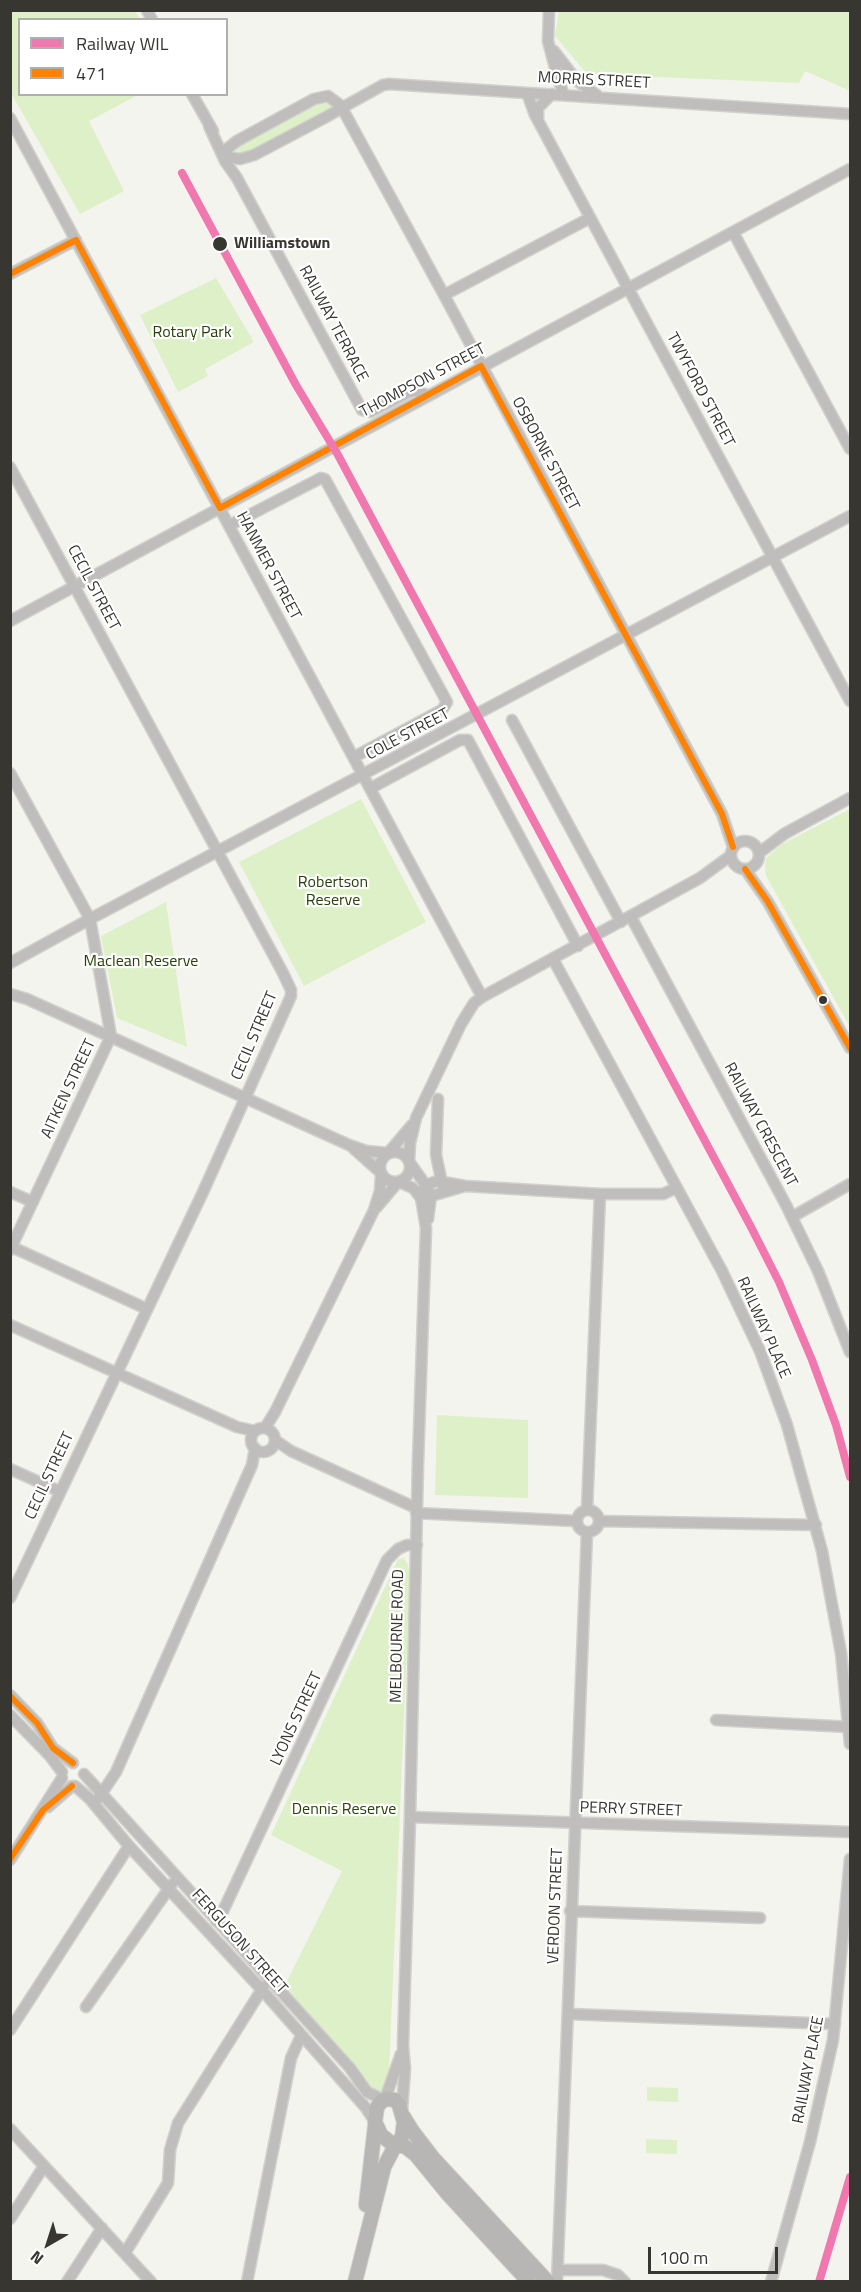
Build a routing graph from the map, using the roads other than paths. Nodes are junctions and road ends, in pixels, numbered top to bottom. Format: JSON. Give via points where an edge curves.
{"nodes":[{"id":1,"x":549,"y":10,"type":"edge"},
{"id":2,"x":560,"y":68,"type":"junction"},
{"id":3,"x":527,"y":93,"type":"junction"},
{"id":4,"x":539,"y":93,"type":"junction"},
{"id":5,"x":552,"y":94,"type":"junction"},
{"id":6,"x":566,"y":95,"type":"junction"},
{"id":7,"x":193,"y":96,"type":"edge"},
{"id":8,"x":601,"y":97,"type":"junction"},
{"id":9,"x":342,"y":108,"type":"junction"},
{"id":10,"x":850,"y":114,"type":"edge"},
{"id":11,"x":10,"y":118,"type":"edge"},
{"id":12,"x":539,"y":123,"type":"junction"},
{"id":13,"x":209,"y":126,"type":"junction"},
{"id":14,"x":237,"y":141,"type":"junction"},
{"id":15,"x":223,"y":156,"type":"junction"},
{"id":16,"x":850,"y":169,"type":"edge"},
{"id":17,"x":591,"y":218,"type":"junction"},
{"id":18,"x":733,"y":232,"type":"junction"},
{"id":19,"x":76,"y":240,"type":"junction"},
{"id":20,"x":10,"y":274,"type":"edge"},
{"id":21,"x":628,"y":288,"type":"junction"},
{"id":22,"x":444,"y":295,"type":"junction"},
{"id":23,"x":481,"y":366,"type":"junction"},
{"id":24,"x":427,"y":395,"type":"junction"},
{"id":25,"x":850,"y":449,"type":"edge"},
{"id":26,"x":10,"y":467,"type":"edge"},
{"id":27,"x":220,"y":508,"type":"junction"},
{"id":28,"x":850,"y":516,"type":"edge"},
{"id":29,"x":230,"y":525,"type":"junction"},
{"id":30,"x":773,"y":557,"type":"junction"},
{"id":31,"x":75,"y":586,"type":"junction"},
{"id":32,"x":10,"y":621,"type":"edge"},
{"id":33,"x":626,"y":636,"type":"junction"},
{"id":34,"x":850,"y":701,"type":"edge"},
{"id":35,"x":512,"y":720,"type":"dead end"},
{"id":36,"x":354,"y":757,"type":"junction"},
{"id":37,"x":10,"y":773,"type":"edge"},
{"id":38,"x":364,"y":775,"type":"junction"},
{"id":39,"x":371,"y":788,"type":"junction"},
{"id":40,"x":850,"y":798,"type":"edge"},
{"id":41,"x":744,"y":848,"type":"junction"},
{"id":42,"x":218,"y":852,"type":"junction"},
{"id":43,"x":745,"y":867,"type":"junction"},
{"id":44,"x":700,"y":878,"type":"junction"},
{"id":45,"x":90,"y":919,"type":"junction"},
{"id":46,"x":626,"y":920,"type":"junction"},
{"id":47,"x":578,"y":946,"type":"junction"},
{"id":48,"x":553,"y":959,"type":"junction"},
{"id":49,"x":10,"y":963,"type":"edge"},
{"id":50,"x":10,"y":983,"type":"edge"},
{"id":51,"x":10,"y":994,"type":"edge"},
{"id":52,"x":482,"y":997,"type":"junction"},
{"id":53,"x":27,"y":999,"type":"junction"},
{"id":54,"x":111,"y":1036,"type":"junction"},
{"id":55,"x":850,"y":1048,"type":"edge"},
{"id":56,"x":244,"y":1097,"type":"junction"},
{"id":57,"x":438,"y":1099,"type":"dead end"},
{"id":58,"x":416,"y":1119,"type":"junction"},
{"id":59,"x":349,"y":1145,"type":"junction"},
{"id":60,"x":389,"y":1153,"type":"junction"},
{"id":61,"x":410,"y":1162,"type":"junction"},
{"id":62,"x":381,"y":1174,"type":"junction"},
{"id":63,"x":398,"y":1182,"type":"junction"},
{"id":64,"x":850,"y":1184,"type":"edge"},
{"id":65,"x":426,"y":1185,"type":"junction"},
{"id":66,"x":443,"y":1186,"type":"junction"},
{"id":67,"x":676,"y":1188,"type":"junction"},
{"id":68,"x":10,"y":1192,"type":"edge"},
{"id":69,"x":600,"y":1194,"type":"junction"},
{"id":70,"x":425,"y":1196,"type":"junction"},
{"id":71,"x":33,"y":1202,"type":"junction"},
{"id":72,"x":374,"y":1210,"type":"junction"},
{"id":73,"x":792,"y":1217,"type":"junction"},
{"id":74,"x":11,"y":1249,"type":"edge"},
{"id":75,"x":147,"y":1309,"type":"junction"},
{"id":76,"x":10,"y":1324,"type":"edge"},
{"id":77,"x":846,"y":1328,"type":"edge"},
{"id":78,"x":850,"y":1352,"type":"edge"},
{"id":79,"x":116,"y":1372,"type":"junction"},
{"id":80,"x":263,"y":1440,"type":"junction"},
{"id":81,"x":10,"y":1469,"type":"edge"},
{"id":82,"x":59,"y":1491,"type":"junction"},
{"id":83,"x":586,"y":1509,"type":"junction"},
{"id":84,"x":416,"y":1511,"type":"junction"},
{"id":85,"x":576,"y":1521,"type":"junction"},
{"id":86,"x":599,"y":1521,"type":"junction"},
{"id":87,"x":816,"y":1525,"type":"junction"},
{"id":88,"x":586,"y":1532,"type":"junction"},
{"id":89,"x":417,"y":1545,"type":"junction"},
{"id":90,"x":10,"y":1598,"type":"edge"},
{"id":91,"x":10,"y":1695,"type":"edge"},
{"id":92,"x":10,"y":1715,"type":"edge"},
{"id":93,"x":716,"y":1720,"type":"dead end"},
{"id":94,"x":850,"y":1727,"type":"edge"},
{"id":95,"x":850,"y":1744,"type":"edge"},
{"id":96,"x":73,"y":1763,"type":"junction"},
{"id":97,"x":62,"y":1774,"type":"junction"},
{"id":98,"x":84,"y":1774,"type":"junction"},
{"id":99,"x":74,"y":1786,"type":"junction"},
{"id":100,"x":102,"y":1794,"type":"junction"},
{"id":101,"x":94,"y":1804,"type":"junction"},
{"id":102,"x":43,"y":1810,"type":"junction"},
{"id":103,"x":411,"y":1817,"type":"junction"},
{"id":104,"x":575,"y":1823,"type":"junction"},
{"id":105,"x":850,"y":1832,"type":"edge"},
{"id":106,"x":129,"y":1846,"type":"junction"},
{"id":107,"x":850,"y":1859,"type":"edge"},
{"id":108,"x":10,"y":1860,"type":"edge"},
{"id":109,"x":179,"y":1878,"type":"junction"},
{"id":110,"x":167,"y":1888,"type":"junction"},
{"id":111,"x":570,"y":1911,"type":"junction"},
{"id":112,"x":760,"y":1918,"type":"dead end"},
{"id":113,"x":216,"y":1921,"type":"junction"},
{"id":114,"x":263,"y":1974,"type":"junction"},
{"id":115,"x":262,"y":1990,"type":"junction"},
{"id":116,"x":86,"y":2007,"type":"dead end"},
{"id":117,"x":568,"y":2014,"type":"junction"},
{"id":118,"x":835,"y":2024,"type":"junction"},
{"id":119,"x":10,"y":2030,"type":"edge"},
{"id":120,"x":301,"y":2036,"type":"junction"},
{"id":121,"x":403,"y":2046,"type":"junction"},
{"id":122,"x":385,"y":2099,"type":"junction"},
{"id":123,"x":403,"y":2113,"type":"junction"},
{"id":124,"x":375,"y":2124,"type":"junction"},
{"id":125,"x":10,"y":2129,"type":"edge"},
{"id":126,"x":396,"y":2146,"type":"junction"},
{"id":127,"x":44,"y":2166,"type":"junction"},
{"id":128,"x":10,"y":2219,"type":"edge"},
{"id":129,"x":102,"y":2228,"type":"junction"},
{"id":130,"x":125,"y":2253,"type":"junction"},
{"id":131,"x":361,"y":2255,"type":"junction"},
{"id":132,"x":558,"y":2276,"type":"edge"},
{"id":133,"x":140,"y":2277,"type":"edge"},
{"id":134,"x":67,"y":2282,"type":"edge"},
{"id":135,"x":151,"y":2282,"type":"edge"},
{"id":136,"x":247,"y":2282,"type":"edge"},
{"id":137,"x":356,"y":2282,"type":"edge"},
{"id":138,"x":529,"y":2282,"type":"edge"},
{"id":139,"x":548,"y":2282,"type":"edge"},
{"id":140,"x":625,"y":2282,"type":"edge"},
{"id":141,"x":771,"y":2282,"type":"edge"}],
"edges":[{"from":1,"to":2,"type":"street","via":[[547,34]]},
{"from":2,"to":4,"type":"street","via":[[551,86]]},
{"from":2,"to":6,"type":"street","via":[[568,76]]},
{"from":2,"to":8,"type":"street"},
{"from":3,"to":4,"type":"street","name":"MORRIS STREET"},
{"from":3,"to":9,"type":"street","name":"MORRIS STREET","via":[[389,84]]},
{"from":3,"to":12,"type":"street","name":"TWYFORD STREET"},
{"from":4,"to":5,"type":"street","name":"MORRIS STREET"},
{"from":5,"to":6,"type":"street","name":"MORRIS STREET"},
{"from":5,"to":12,"type":"street","via":[[539,107]]},
{"from":6,"to":8,"type":"street","name":"MORRIS STREET"},
{"from":7,"to":13,"type":"street","name":"RAILWAY TERRACE"},
{"from":8,"to":10,"type":"street","name":"MORRIS STREET"},
{"from":9,"to":14,"type":"street","via":[[331,97],[317,97]]},
{"from":9,"to":15,"type":"street","name":"MORRIS STREET","via":[[254,155],[240,159]]},
{"from":9,"to":22,"type":"street","name":"OSBORNE STREET"},
{"from":11,"to":19,"type":"street","name":"HANMER STREET"},
{"from":12,"to":17,"type":"street","name":"TWYFORD STREET"},
{"from":13,"to":14,"type":"street","name":"RAILWAY TERRACE","via":[[223,145]]},
{"from":13,"to":15,"type":"street","name":"RAILWAY TERRACE"},
{"from":14,"to":15,"type":"street"},
{"from":15,"to":24,"type":"street","name":"RAILWAY TERRACE","via":[[362,410],[370,412],[409,392]]},
{"from":16,"to":18,"type":"street","name":"THOMPSON STREET"},
{"from":17,"to":21,"type":"street","name":"TWYFORD STREET"},
{"from":17,"to":22,"type":"street"},
{"from":18,"to":21,"type":"street","name":"THOMPSON STREET"},
{"from":18,"to":25,"type":"street"},
{"from":19,"to":20,"type":"street"},
{"from":19,"to":27,"type":"street","name":"HANMER STREET"},
{"from":21,"to":23,"type":"street","name":"THOMPSON STREET"},
{"from":21,"to":30,"type":"street","name":"TWYFORD STREET"},
{"from":22,"to":23,"type":"street","name":"OSBORNE STREET"},
{"from":23,"to":24,"type":"street","name":"THOMPSON STREET"},
{"from":23,"to":33,"type":"street","name":"OSBORNE STREET"},
{"from":24,"to":27,"type":"street","name":"THOMPSON STREET"},
{"from":26,"to":31,"type":"street","name":"CECIL STREET"},
{"from":27,"to":29,"type":"street","name":"HANMER STREET"},
{"from":27,"to":31,"type":"street","name":"THOMPSON STREET"},
{"from":28,"to":30,"type":"street","name":"COLE STREET"},
{"from":29,"to":36,"type":"street","name":"HANMER STREET"},
{"from":29,"to":36,"type":"street","via":[[325,479],[447,702],[442,710]]},
{"from":30,"to":33,"type":"street","name":"COLE STREET"},
{"from":30,"to":34,"type":"street","name":"TWYFORD STREET"},
{"from":31,"to":32,"type":"street","name":"THOMPSON STREET"},
{"from":31,"to":42,"type":"street","name":"CECIL STREET"},
{"from":33,"to":38,"type":"street","name":"COLE STREET"},
{"from":33,"to":41,"type":"street","name":"OSBORNE STREET"},
{"from":35,"to":46,"type":"street","name":"RAILWAY CRESCENT"},
{"from":36,"to":38,"type":"street","name":"HANMER STREET"},
{"from":37,"to":45,"type":"street","name":"AITKEN STREET"},
{"from":38,"to":39,"type":"street","name":"HANMER STREET"},
{"from":38,"to":42,"type":"street","name":"COLE STREET"},
{"from":39,"to":47,"type":"street","via":[[459,740],[468,740]]},
{"from":39,"to":52,"type":"street","name":"HANMER STREET"},
{"from":40,"to":41,"type":"street","via":[[784,834]]},
{"from":41,"to":43,"type":"street"},
{"from":41,"to":43,"type":"street","name":"OSBORNE STREET"},
{"from":41,"to":44,"type":"street"},
{"from":42,"to":45,"type":"street","name":"COLE STREET"},
{"from":42,"to":56,"type":"street","name":"CECIL STREET","via":[[291,990],[276,1032]]},
{"from":43,"to":44,"type":"street"},
{"from":43,"to":55,"type":"street"},
{"from":44,"to":46,"type":"street"},
{"from":45,"to":49,"type":"street","name":"COLE STREET"},
{"from":45,"to":54,"type":"street","name":"AITKEN STREET"},
{"from":46,"to":47,"type":"street"},
{"from":46,"to":73,"type":"street","name":"RAILWAY CRESCENT"},
{"from":47,"to":48,"type":"street"},
{"from":48,"to":52,"type":"street"},
{"from":48,"to":67,"type":"street","name":"RAILWAY PLACE"},
{"from":50,"to":53,"type":"street"},
{"from":51,"to":53,"type":"street"},
{"from":52,"to":58,"type":"street","via":[[460,1024]]},
{"from":53,"to":54,"type":"street"},
{"from":54,"to":56,"type":"street"},
{"from":54,"to":71,"type":"street","name":"AITKEN STREET"},
{"from":56,"to":59,"type":"street"},
{"from":56,"to":75,"type":"street","name":"CECIL STREET"},
{"from":57,"to":66,"type":"street","via":[[436,1155]]},
{"from":58,"to":60,"type":"street"},
{"from":58,"to":61,"type":"street"},
{"from":59,"to":60,"type":"street"},
{"from":59,"to":62,"type":"street"},
{"from":60,"to":61,"type":"street","via":[[401,1153]]},
{"from":60,"to":62,"type":"street","via":[[380,1163]]},
{"from":61,"to":63,"type":"street","via":[[409,1174]]},
{"from":61,"to":65,"type":"street","name":"MELBOURNE ROAD"},
{"from":62,"to":63,"type":"street"},
{"from":62,"to":72,"type":"street"},
{"from":63,"to":70,"type":"street"},
{"from":63,"to":72,"type":"street"},
{"from":64,"to":73,"type":"street"},
{"from":65,"to":66,"type":"street","via":[[435,1182]]},
{"from":65,"to":70,"type":"street","name":"MELBOURNE ROAD"},
{"from":66,"to":69,"type":"street"},
{"from":66,"to":70,"type":"street"},
{"from":67,"to":69,"type":"street","via":[[663,1194]]},
{"from":67,"to":87,"type":"street","name":"RAILWAY PLACE","via":[[760,1351],[787,1425]]},
{"from":68,"to":71,"type":"street"},
{"from":69,"to":83,"type":"street"},
{"from":70,"to":84,"type":"street","name":"MELBOURNE ROAD","via":[[431,1204],[426,1228]]},
{"from":71,"to":74,"type":"street","name":"AITKEN STREET"},
{"from":72,"to":80,"type":"street"},
{"from":73,"to":77,"type":"street","name":"RAILWAY CRESCENT"},
{"from":74,"to":75,"type":"street"},
{"from":75,"to":79,"type":"street","name":"CECIL STREET"},
{"from":76,"to":79,"type":"street"},
{"from":77,"to":78,"type":"street","name":"RAILWAY CRESCENT"},
{"from":79,"to":80,"type":"street"},
{"from":79,"to":82,"type":"street","name":"CECIL STREET"},
{"from":80,"to":84,"type":"street"},
{"from":80,"to":100,"type":"street","via":[[116,1772]]},
{"from":81,"to":82,"type":"street"},
{"from":82,"to":90,"type":"street","name":"CECIL STREET"},
{"from":83,"to":85,"type":"street"},
{"from":83,"to":86,"type":"street","via":[[595,1512]]},
{"from":84,"to":85,"type":"street"},
{"from":84,"to":89,"type":"street","name":"MELBOURNE ROAD"},
{"from":85,"to":88,"type":"street","via":[[579,1529]]},
{"from":86,"to":87,"type":"street"},
{"from":86,"to":88,"type":"street","via":[[594,1530]]},
{"from":87,"to":94,"type":"street","name":"RAILWAY PLACE","via":[[841,1653]]},
{"from":88,"to":104,"type":"street","name":"VERDON STREET"},
{"from":89,"to":103,"type":"street","name":"MELBOURNE ROAD"},
{"from":89,"to":113,"type":"street","name":"LYONS STREET","via":[[398,1549],[387,1560]]},
{"from":91,"to":96,"type":"street","via":[[37,1723],[53,1748]]},
{"from":92,"to":97,"type":"street"},
{"from":93,"to":94,"type":"street"},
{"from":94,"to":95,"type":"street","name":"RAILWAY PLACE"},
{"from":96,"to":97,"type":"street","via":[[64,1767]]},
{"from":96,"to":98,"type":"street","via":[[81,1766]]},
{"from":97,"to":99,"type":"street","via":[[65,1784]]},
{"from":97,"to":102,"type":"street"},
{"from":98,"to":99,"type":"street","via":[[82,1782]]},
{"from":98,"to":100,"type":"street","name":"FERGUSON STREET"},
{"from":99,"to":101,"type":"street","name":"FERGUSON STREET"},
{"from":99,"to":102,"type":"street"},
{"from":100,"to":101,"type":"street"},
{"from":100,"to":109,"type":"street","name":"FERGUSON STREET"},
{"from":101,"to":106,"type":"street","name":"FERGUSON STREET"},
{"from":102,"to":108,"type":"street"},
{"from":103,"to":104,"type":"street","name":"PERRY STREET"},
{"from":103,"to":121,"type":"street","name":"MELBOURNE ROAD"},
{"from":104,"to":105,"type":"street","name":"PERRY STREET"},
{"from":104,"to":111,"type":"street","name":"VERDON STREET"},
{"from":106,"to":110,"type":"street","name":"FERGUSON STREET"},
{"from":106,"to":119,"type":"street"},
{"from":107,"to":118,"type":"street","name":"RAILWAY PLACE"},
{"from":109,"to":110,"type":"street"},
{"from":109,"to":113,"type":"street","name":"FERGUSON STREET"},
{"from":110,"to":115,"type":"street","name":"FERGUSON STREET"},
{"from":110,"to":116,"type":"street"},
{"from":111,"to":112,"type":"street"},
{"from":111,"to":117,"type":"street","name":"VERDON STREET"},
{"from":113,"to":114,"type":"street","name":"FERGUSON STREET"},
{"from":114,"to":115,"type":"street"},
{"from":114,"to":122,"type":"street","name":"FERGUSON STREET","via":[[350,2068],[367,2092]]},
{"from":115,"to":120,"type":"street","name":"FERGUSON STREET"},
{"from":115,"to":130,"type":"street","via":[[178,2123],[170,2150],[168,2183]]},
{"from":117,"to":118,"type":"street"},
{"from":117,"to":132,"type":"street","name":"VERDON STREET"},
{"from":118,"to":141,"type":"street","name":"RAILWAY PLACE","via":[[810,2142]]},
{"from":120,"to":124,"type":"street","name":"FERGUSON STREET","via":[[366,2108]]},
{"from":120,"to":136,"type":"street","via":[[291,2058]]},
{"from":121,"to":122,"type":"street","name":"MELBOURNE ROAD"},
{"from":121,"to":123,"type":"street","name":"MELBOURNE ROAD"},
{"from":122,"to":123,"type":"main road","via":[[395,2100]]},
{"from":122,"to":124,"type":"main road","via":[[375,2111]]},
{"from":123,"to":126,"type":"main road","via":[[404,2131]]},
{"from":123,"to":139,"type":"main road","via":[[412,2132],[433,2158]]},
{"from":124,"to":126,"type":"main road","via":[[381,2135]]},
{"from":124,"to":131,"type":"main road"},
{"from":125,"to":127,"type":"street"},
{"from":126,"to":131,"type":"main road","via":[[384,2167]]},
{"from":126,"to":138,"type":"main road","via":[[406,2147],[416,2155]]},
{"from":127,"to":128,"type":"street"},
{"from":127,"to":129,"type":"street"},
{"from":129,"to":130,"type":"street"},
{"from":129,"to":134,"type":"street"},
{"from":130,"to":133,"type":"street"},
{"from":131,"to":137,"type":"main road"},
{"from":132,"to":140,"type":"street","via":[[603,2270]]},
{"from":133,"to":135,"type":"street"}]}
